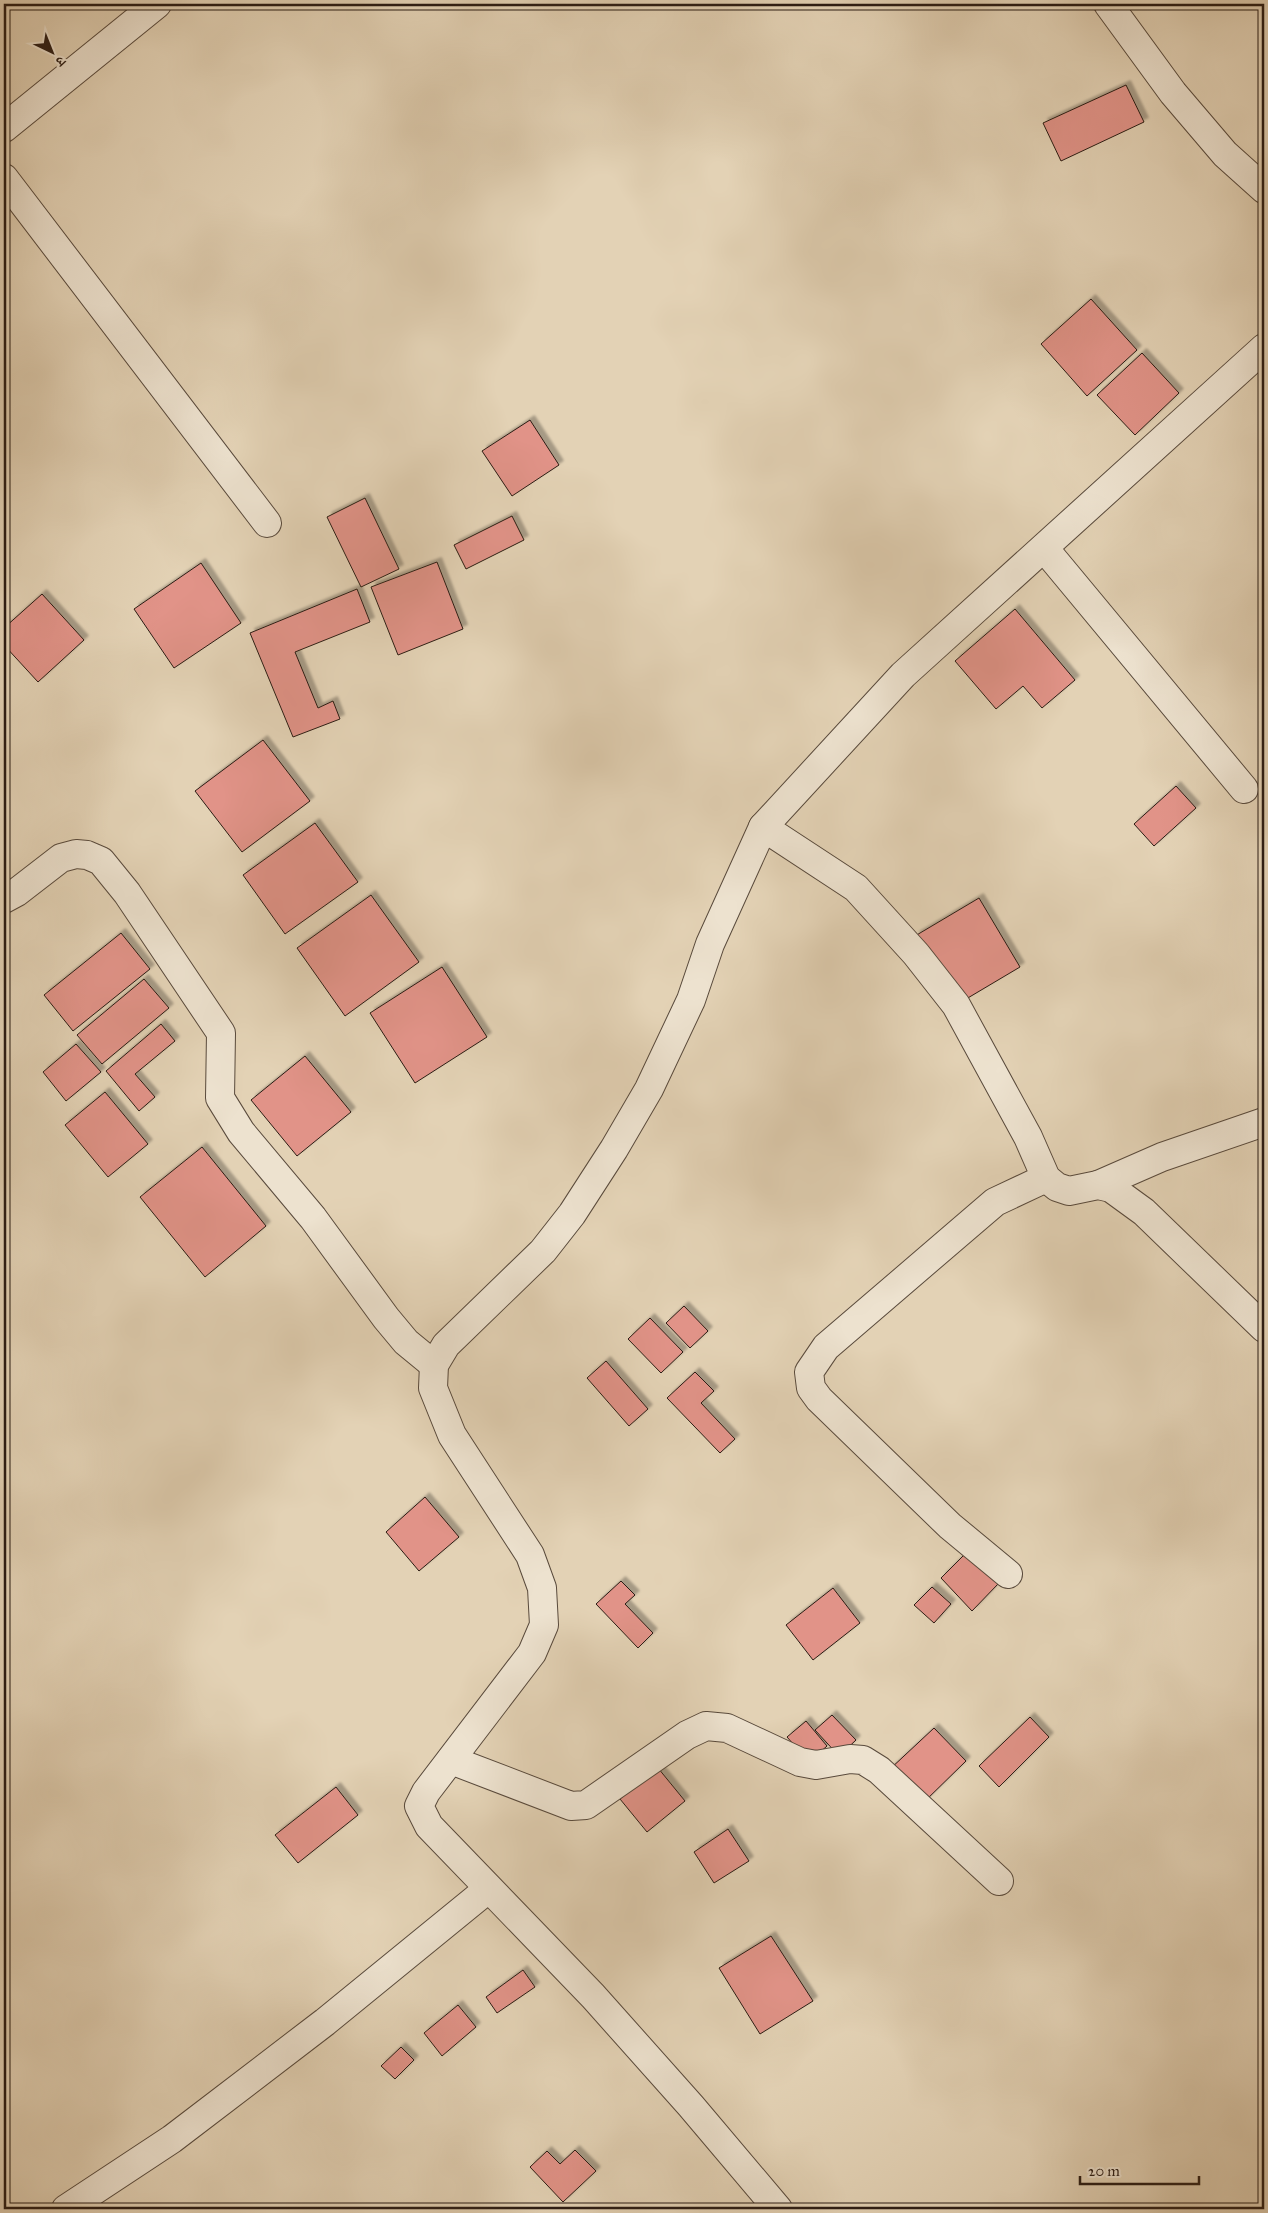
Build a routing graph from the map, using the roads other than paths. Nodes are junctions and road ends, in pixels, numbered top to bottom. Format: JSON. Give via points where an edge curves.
{"nodes":[{"id":1,"x":157,"y":4,"type":"edge"},
{"id":2,"x":1108,"y":4,"type":"edge"},
{"id":3,"x":4,"y":128,"type":"edge"},
{"id":4,"x":4,"y":178,"type":"edge"},
{"id":5,"x":1264,"y":189,"type":"edge"},
{"id":6,"x":1264,"y":348,"type":"edge"},
{"id":7,"x":267,"y":523,"type":"dead end"},
{"id":8,"x":1044,"y":548,"type":"junction"},
{"id":9,"x":1244,"y":789,"type":"dead end"},
{"id":10,"x":763,"y":827,"type":"junction"},
{"id":11,"x":4,"y":899,"type":"edge"},
{"id":12,"x":1264,"y":1122,"type":"edge"},
{"id":13,"x":1046,"y":1178,"type":"junction"},
{"id":14,"x":1098,"y":1185,"type":"junction"},
{"id":15,"x":1264,"y":1328,"type":"edge"},
{"id":16,"x":434,"y":1365,"type":"junction"},
{"id":17,"x":1008,"y":1574,"type":"dead end"},
{"id":18,"x":451,"y":1760,"type":"junction"},
{"id":19,"x":999,"y":1881,"type":"dead end"},
{"id":20,"x":488,"y":1889,"type":"junction"},
{"id":21,"x":66,"y":2209,"type":"edge"},
{"id":22,"x":778,"y":2209,"type":"edge"}],
"edges":[{"from":1,"to":3,"type":"street"},
{"from":2,"to":5,"type":"street","via":[[1173,93],[1225,154]]},
{"from":4,"to":7,"type":"street"},
{"from":6,"to":8,"type":"street"},
{"from":8,"to":9,"type":"street"},
{"from":8,"to":10,"type":"street","via":[[903,675]]},
{"from":10,"to":13,"type":"street","via":[[856,888],[916,954],[956,1005],[1028,1137]]},
{"from":10,"to":16,"type":"street","via":[[649,1089],[614,1149],[572,1214],[543,1251],[446,1344]]},
{"from":11,"to":16,"type":"street","via":[[61,858],[81,854],[101,861],[127,893],[221,1033],[220,1098],[241,1132],[313,1218],[386,1318],[406,1342]]},
{"from":12,"to":14,"type":"street","via":[[1162,1157]]},
{"from":13,"to":14,"type":"street","via":[[1069,1191]]},
{"from":13,"to":17,"type":"street","via":[[995,1202],[826,1347],[808,1372],[811,1388],[819,1399],[950,1526]]},
{"from":14,"to":15,"type":"street","via":[[1111,1188],[1144,1212]]},
{"from":16,"to":18,"type":"street","via":[[433,1388],[452,1436],[530,1555],[542,1588],[544,1625],[532,1653]]},
{"from":18,"to":19,"type":"street","via":[[571,1806],[586,1804],[688,1735],[706,1726],[727,1728],[800,1762],[816,1765],[863,1760],[879,1770]]},
{"from":18,"to":20,"type":"street","via":[[419,1806],[429,1826]]},
{"from":20,"to":21,"type":"street","via":[[325,2022],[172,2139]]},
{"from":20,"to":22,"type":"street","via":[[593,1996]]}]}
